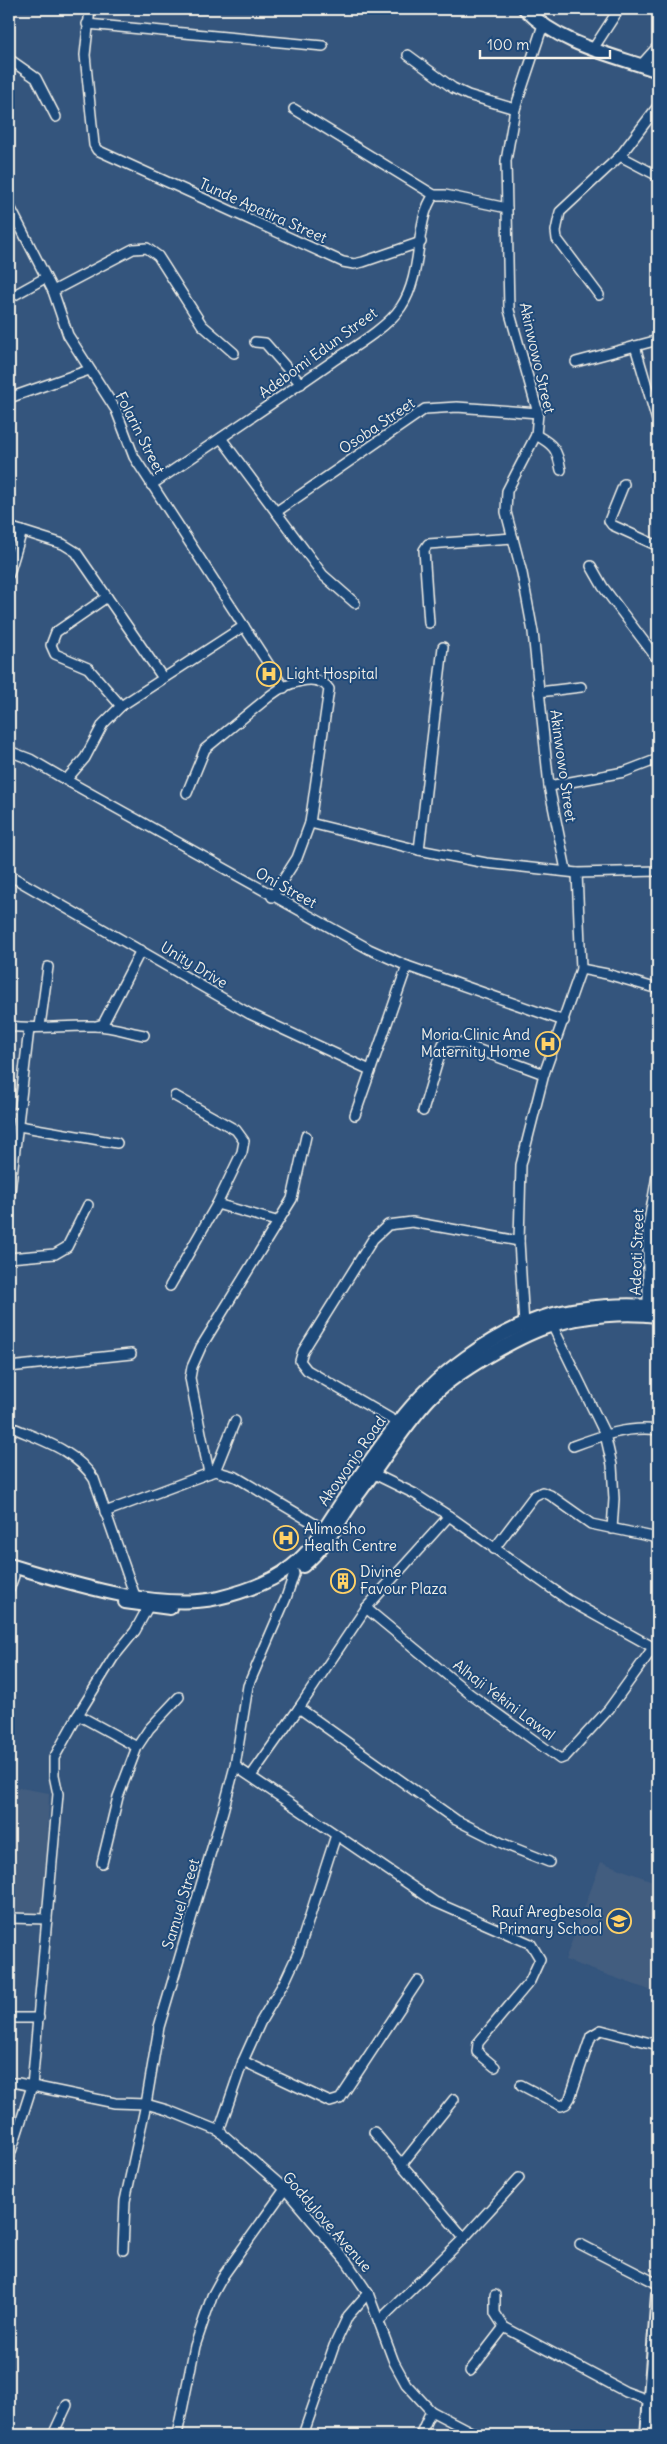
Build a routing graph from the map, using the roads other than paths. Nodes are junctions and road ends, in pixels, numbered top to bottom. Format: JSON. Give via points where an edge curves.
{"nodes":[{"id":1,"x":90,"y":9,"type":"edge"},
{"id":2,"x":525,"y":9,"type":"edge"},
{"id":3,"x":619,"y":9,"type":"edge"},
{"id":4,"x":87,"y":24,"type":"junction"},
{"id":5,"x":543,"y":25,"type":"junction"},
{"id":6,"x":323,"y":46,"type":"dead end"},
{"id":7,"x":658,"y":46,"type":"edge"},
{"id":8,"x":593,"y":49,"type":"junction"},
{"id":9,"x":408,"y":55,"type":"dead end"},
{"id":10,"x":9,"y":59,"type":"edge"},
{"id":11,"x":641,"y":65,"type":"junction"},
{"id":12,"x":658,"y":71,"type":"edge"},
{"id":13,"x":658,"y":106,"type":"edge"},
{"id":14,"x":294,"y":108,"type":"dead end"},
{"id":15,"x":515,"y":109,"type":"junction"},
{"id":16,"x":56,"y":117,"type":"dead end"},
{"id":17,"x":620,"y":156,"type":"junction"},
{"id":18,"x":658,"y":176,"type":"edge"},
{"id":19,"x":434,"y":195,"type":"junction"},
{"id":20,"x":9,"y":205,"type":"edge"},
{"id":21,"x":507,"y":208,"type":"junction"},
{"id":22,"x":421,"y":242,"type":"junction"},
{"id":23,"x":45,"y":278,"type":"junction"},
{"id":24,"x":54,"y":291,"type":"junction"},
{"id":25,"x":599,"y":296,"type":"dead end"},
{"id":26,"x":9,"y":298,"type":"edge"},
{"id":27,"x":658,"y":340,"type":"edge"},
{"id":28,"x":255,"y":342,"type":"dead end"},
{"id":29,"x":635,"y":346,"type":"junction"},
{"id":30,"x":234,"y":353,"type":"dead end"},
{"id":31,"x":576,"y":362,"type":"dead end"},
{"id":32,"x":89,"y":370,"type":"junction"},
{"id":33,"x":301,"y":384,"type":"junction"},
{"id":34,"x":9,"y":398,"type":"edge"},
{"id":35,"x":538,"y":413,"type":"junction"},
{"id":36,"x":658,"y":424,"type":"edge"},
{"id":37,"x":536,"y":435,"type":"junction"},
{"id":38,"x":221,"y":438,"type":"junction"},
{"id":39,"x":561,"y":470,"type":"dead end"},
{"id":40,"x":151,"y":484,"type":"junction"},
{"id":41,"x":624,"y":484,"type":"dead end"},
{"id":42,"x":276,"y":512,"type":"junction"},
{"id":43,"x":9,"y":526,"type":"edge"},
{"id":44,"x":22,"y":530,"type":"junction"},
{"id":45,"x":513,"y":538,"type":"junction"},
{"id":46,"x":658,"y":546,"type":"edge"},
{"id":47,"x":591,"y":566,"type":"dead end"},
{"id":48,"x":9,"y":574,"type":"edge"},
{"id":49,"x":107,"y":597,"type":"junction"},
{"id":50,"x":355,"y":603,"type":"dead end"},
{"id":51,"x":429,"y":623,"type":"dead end"},
{"id":52,"x":244,"y":626,"type":"junction"},
{"id":53,"x":443,"y":647,"type":"dead end"},
{"id":54,"x":658,"y":660,"type":"edge"},
{"id":55,"x":163,"y":678,"type":"junction"},
{"id":56,"x":581,"y":687,"type":"dead end"},
{"id":57,"x":284,"y":688,"type":"junction"},
{"id":58,"x":539,"y":692,"type":"junction"},
{"id":59,"x":121,"y":706,"type":"junction"},
{"id":60,"x":10,"y":754,"type":"edge"},
{"id":61,"x":658,"y":759,"type":"edge"},
{"id":62,"x":66,"y":780,"type":"junction"},
{"id":63,"x":549,"y":786,"type":"junction"},
{"id":64,"x":187,"y":793,"type":"dead end"},
{"id":65,"x":310,"y":823,"type":"junction"},
{"id":66,"x":419,"y":850,"type":"junction"},
{"id":67,"x":566,"y":870,"type":"junction"},
{"id":68,"x":658,"y":871,"type":"edge"},
{"id":69,"x":577,"y":873,"type":"junction"},
{"id":70,"x":9,"y":875,"type":"edge"},
{"id":71,"x":272,"y":897,"type":"junction"},
{"id":72,"x":141,"y":950,"type":"junction"},
{"id":73,"x":407,"y":966,"type":"junction"},
{"id":74,"x":48,"y":968,"type":"dead end"},
{"id":75,"x":581,"y":969,"type":"junction"},
{"id":76,"x":658,"y":989,"type":"edge"},
{"id":77,"x":564,"y":1021,"type":"junction"},
{"id":78,"x":9,"y":1026,"type":"edge"},
{"id":79,"x":40,"y":1026,"type":"junction"},
{"id":80,"x":96,"y":1026,"type":"junction"},
{"id":81,"x":29,"y":1029,"type":"junction"},
{"id":82,"x":144,"y":1035,"type":"dead end"},
{"id":83,"x":370,"y":1070,"type":"junction"},
{"id":84,"x":544,"y":1074,"type":"junction"},
{"id":85,"x":175,"y":1096,"type":"dead end"},
{"id":86,"x":423,"y":1111,"type":"dead end"},
{"id":87,"x":355,"y":1115,"type":"dead end"},
{"id":88,"x":19,"y":1126,"type":"junction"},
{"id":89,"x":306,"y":1136,"type":"dead end"},
{"id":90,"x":117,"y":1143,"type":"dead end"},
{"id":91,"x":658,"y":1170,"type":"edge"},
{"id":92,"x":9,"y":1200,"type":"edge"},
{"id":93,"x":217,"y":1204,"type":"junction"},
{"id":94,"x":88,"y":1205,"type":"dead end"},
{"id":95,"x":276,"y":1221,"type":"junction"},
{"id":96,"x":519,"y":1241,"type":"junction"},
{"id":97,"x":9,"y":1258,"type":"edge"},
{"id":98,"x":170,"y":1286,"type":"dead end"},
{"id":99,"x":653,"y":1307,"type":"edge"},
{"id":100,"x":658,"y":1316,"type":"edge"},
{"id":101,"x":524,"y":1325,"type":"junction"},
{"id":102,"x":552,"y":1325,"type":"junction"},
{"id":103,"x":131,"y":1354,"type":"dead end"},
{"id":104,"x":9,"y":1367,"type":"edge"},
{"id":105,"x":234,"y":1421,"type":"dead end"},
{"id":106,"x":398,"y":1423,"type":"junction"},
{"id":107,"x":9,"y":1426,"type":"edge"},
{"id":108,"x":658,"y":1430,"type":"edge"},
{"id":109,"x":605,"y":1434,"type":"junction"},
{"id":110,"x":573,"y":1446,"type":"dead end"},
{"id":111,"x":212,"y":1472,"type":"junction"},
{"id":112,"x":370,"y":1472,"type":"junction"},
{"id":113,"x":106,"y":1512,"type":"junction"},
{"id":114,"x":449,"y":1516,"type":"junction"},
{"id":115,"x":612,"y":1529,"type":"junction"},
{"id":116,"x":324,"y":1530,"type":"junction"},
{"id":117,"x":658,"y":1538,"type":"edge"},
{"id":118,"x":494,"y":1549,"type":"junction"},
{"id":119,"x":293,"y":1570,"type":"junction"},
{"id":120,"x":11,"y":1572,"type":"edge"},
{"id":121,"x":9,"y":1590,"type":"edge"},
{"id":122,"x":135,"y":1596,"type":"junction"},
{"id":123,"x":148,"y":1607,"type":"junction"},
{"id":124,"x":366,"y":1608,"type":"junction"},
{"id":125,"x":656,"y":1649,"type":"edge"},
{"id":126,"x":179,"y":1697,"type":"dead end"},
{"id":127,"x":299,"y":1708,"type":"junction"},
{"id":128,"x":78,"y":1714,"type":"junction"},
{"id":129,"x":137,"y":1747,"type":"junction"},
{"id":130,"x":235,"y":1766,"type":"junction"},
{"id":131,"x":251,"y":1776,"type":"junction"},
{"id":132,"x":336,"y":1835,"type":"junction"},
{"id":133,"x":549,"y":1862,"type":"dead end"},
{"id":134,"x":102,"y":1864,"type":"dead end"},
{"id":135,"x":9,"y":1918,"type":"edge"},
{"id":136,"x":47,"y":1919,"type":"junction"},
{"id":137,"x":418,"y":1981,"type":"dead end"},
{"id":138,"x":9,"y":2018,"type":"edge"},
{"id":139,"x":39,"y":2018,"type":"junction"},
{"id":140,"x":658,"y":2045,"type":"edge"},
{"id":141,"x":243,"y":2061,"type":"junction"},
{"id":142,"x":495,"y":2068,"type":"dead end"},
{"id":143,"x":9,"y":2083,"type":"edge"},
{"id":144,"x":521,"y":2085,"type":"dead end"},
{"id":145,"x":32,"y":2086,"type":"junction"},
{"id":146,"x":454,"y":2099,"type":"dead end"},
{"id":147,"x":146,"y":2104,"type":"junction"},
{"id":148,"x":219,"y":2131,"type":"junction"},
{"id":149,"x":374,"y":2132,"type":"dead end"},
{"id":150,"x":9,"y":2158,"type":"edge"},
{"id":151,"x":402,"y":2164,"type":"junction"},
{"id":152,"x":519,"y":2178,"type":"dead end"},
{"id":153,"x":285,"y":2189,"type":"junction"},
{"id":154,"x":464,"y":2238,"type":"junction"},
{"id":155,"x":580,"y":2244,"type":"dead end"},
{"id":156,"x":123,"y":2250,"type":"dead end"},
{"id":157,"x":658,"y":2284,"type":"edge"},
{"id":158,"x":368,"y":2293,"type":"junction"},
{"id":159,"x":658,"y":2294,"type":"edge"},
{"id":160,"x":495,"y":2295,"type":"dead end"},
{"id":161,"x":379,"y":2321,"type":"junction"},
{"id":162,"x":504,"y":2328,"type":"junction"},
{"id":163,"x":470,"y":2371,"type":"dead end"},
{"id":164,"x":654,"y":2395,"type":"edge"},
{"id":165,"x":67,"y":2405,"type":"dead end"},
{"id":166,"x":431,"y":2411,"type":"junction"},
{"id":167,"x":54,"y":2435,"type":"edge"},
{"id":168,"x":177,"y":2435,"type":"edge"},
{"id":169,"x":303,"y":2435,"type":"edge"},
{"id":170,"x":420,"y":2435,"type":"edge"},
{"id":171,"x":477,"y":2435,"type":"edge"},
{"id":172,"x":647,"y":2435,"type":"edge"}],
"edges":[{"from":1,"to":4,"type":"street"},
{"from":2,"to":5,"type":"main road"},
{"from":3,"to":8,"type":"street"},
{"from":4,"to":6,"type":"street"},
{"from":4,"to":22,"type":"street","name":"Tunde Apatira Street","via":[[85,55],[97,150],[343,262],[363,262]]},
{"from":5,"to":8,"type":"main road"},
{"from":5,"to":15,"type":"street","name":"Akinwowo Street"},
{"from":7,"to":11,"type":"street"},
{"from":8,"to":11,"type":"main road"},
{"from":9,"to":15,"type":"street","via":[[453,88]]},
{"from":10,"to":16,"type":"street","via":[[36,78]]},
{"from":11,"to":12,"type":"main road"},
{"from":13,"to":17,"type":"street"},
{"from":14,"to":19,"type":"street"},
{"from":15,"to":21,"type":"street","name":"Akinwowo Street","via":[[506,161]]},
{"from":17,"to":18,"type":"street"},
{"from":17,"to":25,"type":"street","via":[[560,212],[557,222],[557,239]]},
{"from":19,"to":21,"type":"street","via":[[446,194]]},
{"from":19,"to":22,"type":"street","name":"Adebomi Edun Street","via":[[427,208]]},
{"from":20,"to":23,"type":"street","name":"Folarin Street"},
{"from":21,"to":35,"type":"street","name":"Akinwowo Street","via":[[509,310]]},
{"from":22,"to":33,"type":"street","name":"Adebomi Edun Street","via":[[410,290],[400,309]]},
{"from":23,"to":24,"type":"street","name":"Folarin Street"},
{"from":23,"to":26,"type":"street"},
{"from":24,"to":30,"type":"street","via":[[133,249],[147,248],[158,256],[202,325]]},
{"from":24,"to":32,"type":"street","name":"Folarin Street","via":[[68,335]]},
{"from":27,"to":29,"type":"street"},
{"from":28,"to":33,"type":"street","via":[[265,343]]},
{"from":29,"to":31,"type":"street"},
{"from":29,"to":36,"type":"street"},
{"from":32,"to":34,"type":"street"},
{"from":32,"to":40,"type":"street","name":"Folarin Street","via":[[116,410],[134,457]]},
{"from":33,"to":38,"type":"street","name":"Adebomi Edun Street"},
{"from":35,"to":37,"type":"street","name":"Akinwowo Street"},
{"from":35,"to":42,"type":"street","name":"Osoba Street","via":[[457,407],[425,409]]},
{"from":37,"to":39,"type":"street","via":[[552,444]]},
{"from":37,"to":45,"type":"street","name":"Akinwowo Street","via":[[507,491],[506,512]]},
{"from":38,"to":40,"type":"street","name":"Adebomi Edun Street"},
{"from":38,"to":42,"type":"street"},
{"from":40,"to":52,"type":"street","name":"Folarin Street"},
{"from":41,"to":46,"type":"street","via":[[609,521]]},
{"from":42,"to":50,"type":"street","via":[[323,574]]},
{"from":43,"to":44,"type":"street"},
{"from":44,"to":48,"type":"street"},
{"from":44,"to":49,"type":"street","via":[[63,544],[76,552]]},
{"from":45,"to":51,"type":"street","via":[[428,544],[424,550]]},
{"from":45,"to":58,"type":"street","name":"Akinwowo Street","via":[[534,632]]},
{"from":47,"to":54,"type":"street"},
{"from":49,"to":55,"type":"street"},
{"from":49,"to":59,"type":"street","via":[[56,632],[51,645],[55,654],[88,668]]},
{"from":52,"to":55,"type":"street"},
{"from":52,"to":57,"type":"street","name":"Folarin Street"},
{"from":53,"to":66,"type":"street"},
{"from":55,"to":59,"type":"street"},
{"from":56,"to":58,"type":"street"},
{"from":57,"to":64,"type":"street","via":[[205,749]]},
{"from":57,"to":65,"type":"street","via":[[311,679],[321,681],[329,690]]},
{"from":58,"to":63,"type":"street","name":"Akinwowo Street"},
{"from":59,"to":62,"type":"street","via":[[103,724],[85,758]]},
{"from":60,"to":62,"type":"street","name":"Oni Street","via":[[37,762]]},
{"from":61,"to":63,"type":"street","via":[[617,774]]},
{"from":62,"to":71,"type":"street","name":"Oni Street"},
{"from":63,"to":67,"type":"street","name":"Akinwowo Street"},
{"from":65,"to":66,"type":"street"},
{"from":65,"to":71,"type":"street","via":[[297,858]]},
{"from":66,"to":67,"type":"street","via":[[486,863]]},
{"from":67,"to":69,"type":"street"},
{"from":68,"to":69,"type":"street"},
{"from":69,"to":75,"type":"street"},
{"from":70,"to":72,"type":"street","name":"Unity Drive"},
{"from":71,"to":73,"type":"street","name":"Oni Street"},
{"from":72,"to":80,"type":"street","via":[[103,1024]]},
{"from":72,"to":83,"type":"street","name":"Unity Drive","via":[[250,1014]]},
{"from":73,"to":77,"type":"street","name":"Oni Street"},
{"from":73,"to":83,"type":"street"},
{"from":74,"to":79,"type":"street"},
{"from":75,"to":76,"type":"street"},
{"from":75,"to":77,"type":"street"},
{"from":77,"to":84,"type":"street"},
{"from":78,"to":81,"type":"street"},
{"from":79,"to":80,"type":"street"},
{"from":79,"to":81,"type":"street"},
{"from":80,"to":82,"type":"street"},
{"from":81,"to":88,"type":"street"},
{"from":83,"to":87,"type":"street"},
{"from":84,"to":86,"type":"street","via":[[460,1043],[446,1041],[442,1044]]},
{"from":84,"to":96,"type":"street","via":[[521,1165]]},
{"from":85,"to":93,"type":"street","via":[[236,1130],[244,1141]]},
{"from":88,"to":90,"type":"street"},
{"from":88,"to":92,"type":"street"},
{"from":89,"to":95,"type":"street","via":[[292,1199]]},
{"from":91,"to":99,"type":"street","name":"Adeoti Street","via":[[648,1227]]},
{"from":93,"to":95,"type":"street"},
{"from":93,"to":98,"type":"street"},
{"from":94,"to":97,"type":"street","via":[[67,1248],[56,1254]]},
{"from":95,"to":111,"type":"street","via":[[192,1367],[190,1378]]},
{"from":96,"to":101,"type":"street"},
{"from":96,"to":106,"type":"street","via":[[412,1222],[388,1225],[373,1239],[306,1344],[300,1361],[307,1370]]},
{"from":99,"to":101,"type":"main road","name":"Akowonjo Road","via":[[587,1309],[560,1313]]},
{"from":100,"to":102,"type":"main road","name":"Akowonjo Road","via":[[596,1317]]},
{"from":101,"to":106,"type":"main road","name":"Akowonjo Road","via":[[453,1368],[423,1392]]},
{"from":102,"to":109,"type":"street"},
{"from":102,"to":112,"type":"main road","name":"Akowonjo Road","via":[[475,1363],[451,1380],[413,1418]]},
{"from":103,"to":104,"type":"street"},
{"from":105,"to":111,"type":"street"},
{"from":106,"to":112,"type":"main road","name":"Akowonjo Road"},
{"from":107,"to":113,"type":"street","via":[[71,1454],[85,1465],[94,1479]]},
{"from":108,"to":109,"type":"street","via":[[645,1428]]},
{"from":109,"to":110,"type":"street"},
{"from":109,"to":115,"type":"street","via":[[614,1499]]},
{"from":111,"to":113,"type":"street"},
{"from":111,"to":116,"type":"street","via":[[236,1477]]},
{"from":112,"to":114,"type":"street"},
{"from":112,"to":116,"type":"main road","name":"Akowonjo Road"},
{"from":112,"to":119,"type":"main road","name":"Akowonjo Road","via":[[331,1537],[315,1556]]},
{"from":113,"to":122,"type":"street"},
{"from":114,"to":118,"type":"street"},
{"from":114,"to":124,"type":"street"},
{"from":115,"to":117,"type":"street"},
{"from":115,"to":118,"type":"street","via":[[591,1524],[550,1494],[542,1492],[534,1496]]},
{"from":116,"to":119,"type":"main road","name":"Akowonjo Road"},
{"from":118,"to":125,"type":"street","via":[[568,1600]]},
{"from":119,"to":122,"type":"main road","name":"Akowonjo Road","via":[[216,1598],[180,1602]]},
{"from":119,"to":123,"type":"main road","name":"Akowonjo Road","via":[[270,1588],[216,1605]]},
{"from":119,"to":130,"type":"street","name":"Samuel Street","via":[[248,1686]]},
{"from":120,"to":121,"type":"street"},
{"from":120,"to":122,"type":"main road","name":"Akowonjo Road"},
{"from":120,"to":123,"type":"main road","name":"Akowonjo Road"},
{"from":123,"to":128,"type":"street"},
{"from":124,"to":125,"type":"street","name":"Alhaji Yekini Lawal","via":[[470,1694],[560,1759],[609,1709]]},
{"from":124,"to":127,"type":"street"},
{"from":126,"to":129,"type":"street"},
{"from":127,"to":131,"type":"street"},
{"from":127,"to":133,"type":"street","via":[[456,1820]]},
{"from":128,"to":129,"type":"street"},
{"from":128,"to":136,"type":"street","via":[[54,1758],[58,1794]]},
{"from":129,"to":134,"type":"street","via":[[118,1797]]},
{"from":130,"to":131,"type":"street"},
{"from":130,"to":147,"type":"street","name":"Samuel Street","via":[[159,2027]]},
{"from":131,"to":132,"type":"street"},
{"from":132,"to":141,"type":"street","via":[[298,1953]]},
{"from":132,"to":142,"type":"street","via":[[435,1902],[514,1935],[536,1950],[540,1959],[530,1980],[478,2043],[477,2052]]},
{"from":135,"to":136,"type":"street"},
{"from":136,"to":139,"type":"street"},
{"from":137,"to":141,"type":"street","via":[[340,2099],[330,2102]]},
{"from":138,"to":139,"type":"street"},
{"from":139,"to":145,"type":"street"},
{"from":140,"to":144,"type":"street","via":[[601,2030],[596,2032],[591,2036],[570,2098],[561,2106]]},
{"from":141,"to":148,"type":"street"},
{"from":143,"to":145,"type":"street","name":"Goddylove Avenue"},
{"from":145,"to":147,"type":"street","name":"Goddylove Avenue","via":[[115,2102]]},
{"from":145,"to":150,"type":"street"},
{"from":146,"to":151,"type":"street"},
{"from":147,"to":148,"type":"street","name":"Goddylove Avenue"},
{"from":147,"to":156,"type":"street","name":"Samuel Street","via":[[125,2201]]},
{"from":148,"to":153,"type":"street","name":"Goddylove Avenue"},
{"from":149,"to":151,"type":"street"},
{"from":151,"to":154,"type":"street"},
{"from":152,"to":154,"type":"street"},
{"from":153,"to":158,"type":"street","name":"Goddylove Avenue"},
{"from":153,"to":168,"type":"street","via":[[212,2296],[195,2346]]},
{"from":154,"to":161,"type":"street"},
{"from":155,"to":157,"type":"street"},
{"from":158,"to":161,"type":"street","name":"Goddylove Avenue"},
{"from":158,"to":169,"type":"street","via":[[348,2316],[334,2346]]},
{"from":159,"to":164,"type":"main road"},
{"from":160,"to":162,"type":"street","via":[[495,2313]]},
{"from":161,"to":166,"type":"street","name":"Goddylove Avenue","via":[[406,2384]]},
{"from":162,"to":163,"type":"street"},
{"from":162,"to":164,"type":"street","via":[[626,2392]]},
{"from":164,"to":172,"type":"main road"},
{"from":165,"to":167,"type":"street"},
{"from":166,"to":170,"type":"street"},
{"from":166,"to":171,"type":"street","name":"Goddylove Avenue"}]}
